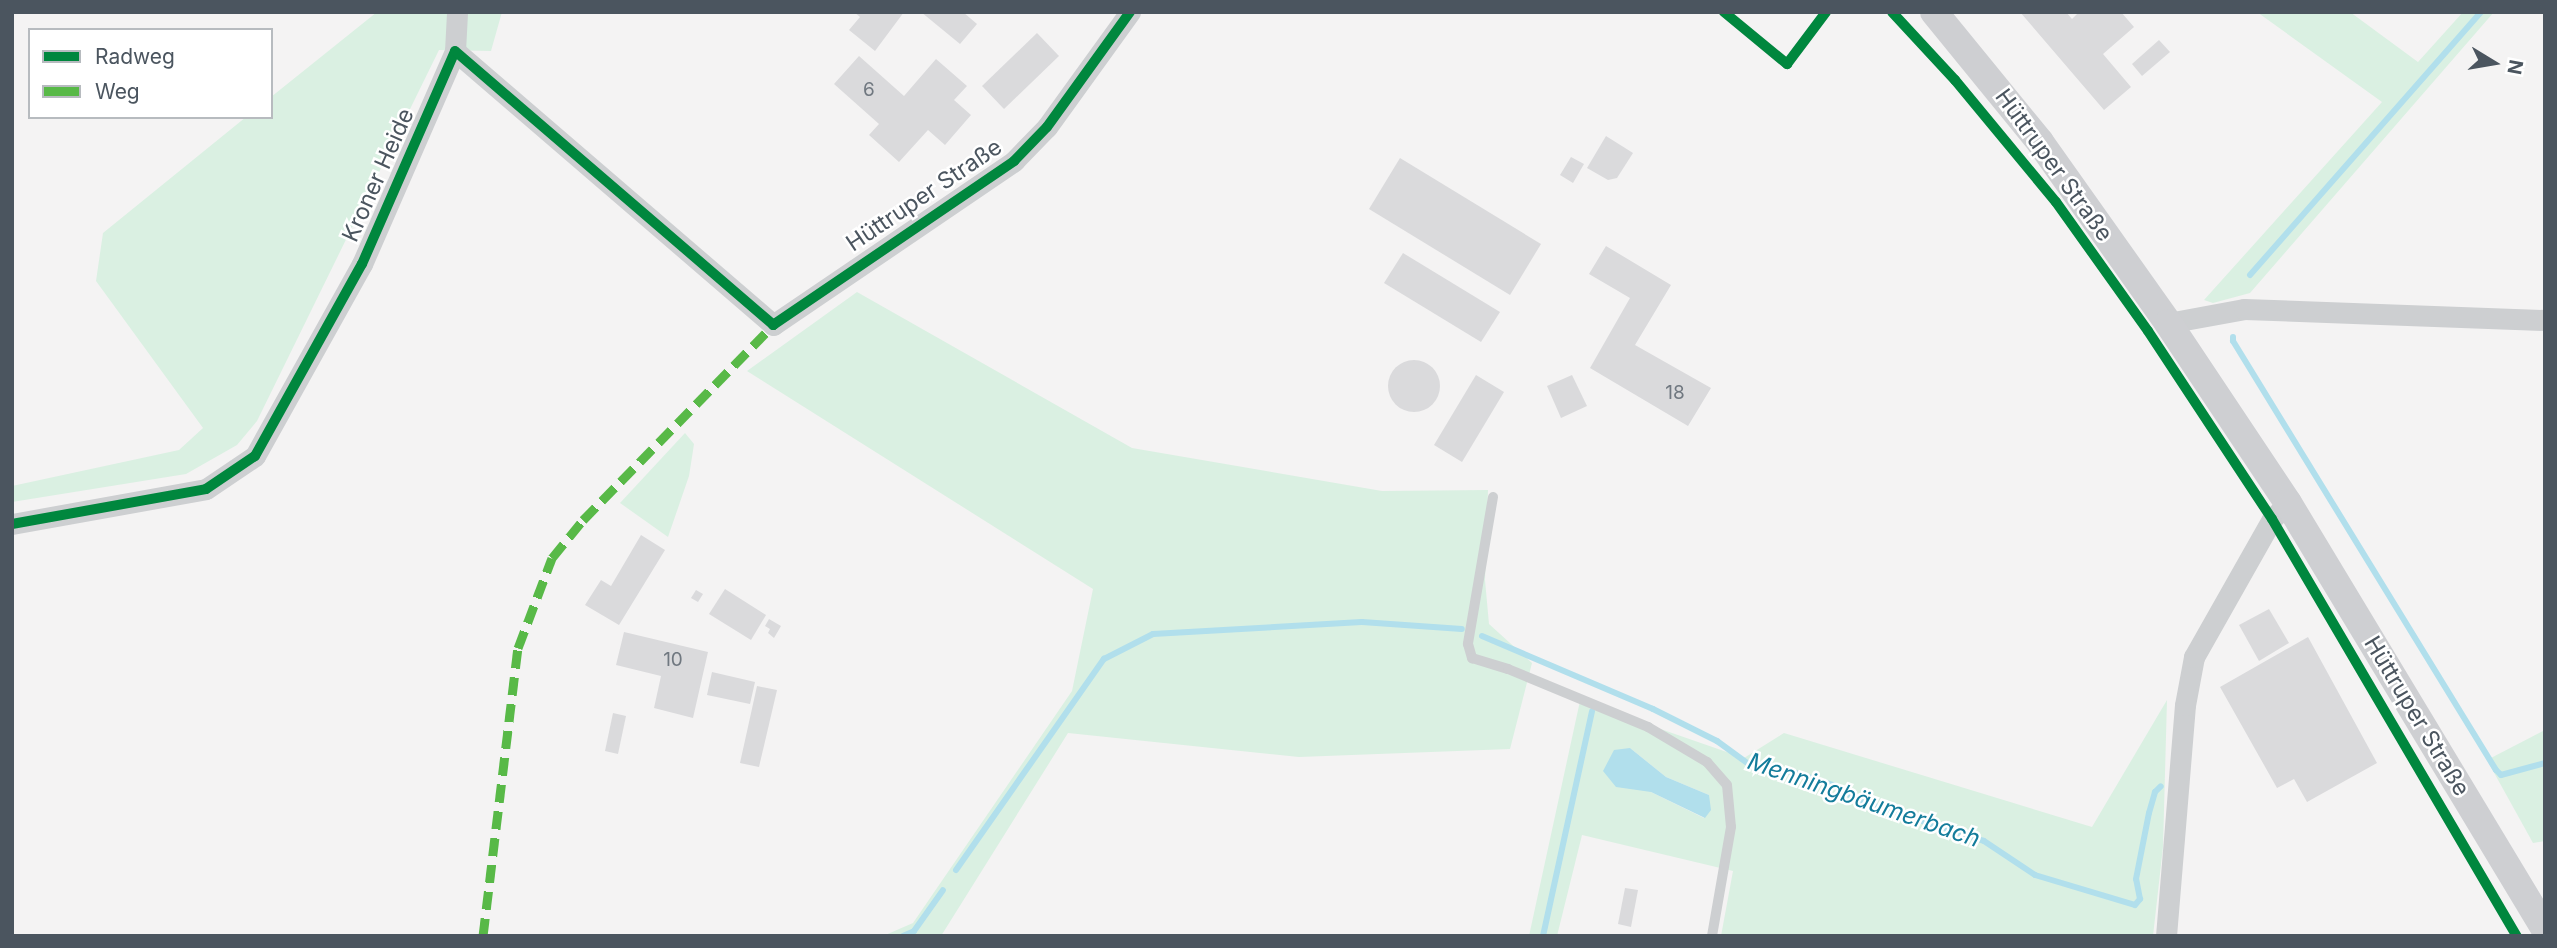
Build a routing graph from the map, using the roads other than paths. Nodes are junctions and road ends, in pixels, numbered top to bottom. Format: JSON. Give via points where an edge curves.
{"nodes":[{"id":1,"x":457,"y":12,"type":"edge"},
{"id":2,"x":1130,"y":12,"type":"edge"},
{"id":3,"x":1724,"y":12,"type":"edge"},
{"id":4,"x":1826,"y":12,"type":"edge"},
{"id":5,"x":1934,"y":12,"type":"edge"},
{"id":6,"x":455,"y":51,"type":"junction"},
{"id":7,"x":2545,"y":320,"type":"edge"},
{"id":8,"x":2168,"y":323,"type":"junction"},
{"id":9,"x":1493,"y":496,"type":"dead end"},
{"id":10,"x":2288,"y":503,"type":"junction"},
{"id":11,"x":12,"y":524,"type":"edge"},
{"id":12,"x":2545,"y":929,"type":"edge"},
{"id":13,"x":1712,"y":936,"type":"edge"},
{"id":14,"x":2166,"y":936,"type":"edge"}],
"edges":[{"from":1,"to":6,"type":"street","name":"Kroner Heide"},
{"from":2,"to":6,"type":"street","name":"Hüttruper Straße","via":[[1047,127],[1014,161],[773,326]]},
{"from":3,"to":4,"type":"lane","via":[[1787,64]]},
{"from":5,"to":8,"type":"main road","name":"Hüttruper Straße","via":[[2040,142]]},
{"from":6,"to":11,"type":"street","name":"Kroner Heide","via":[[362,264],[255,456],[206,489]]},
{"from":7,"to":8,"type":"street","via":[[2244,309]]},
{"from":8,"to":10,"type":"main road","name":"Hüttruper Straße"},
{"from":9,"to":13,"type":"lane","via":[[1468,644],[1472,658],[1520,673],[1648,727],[1707,762],[1727,785],[1731,827]]},
{"from":10,"to":12,"type":"main road","name":"Hüttruper Straße"},
{"from":10,"to":14,"type":"street","via":[[2272,519],[2194,657],[2185,705]]}]}
